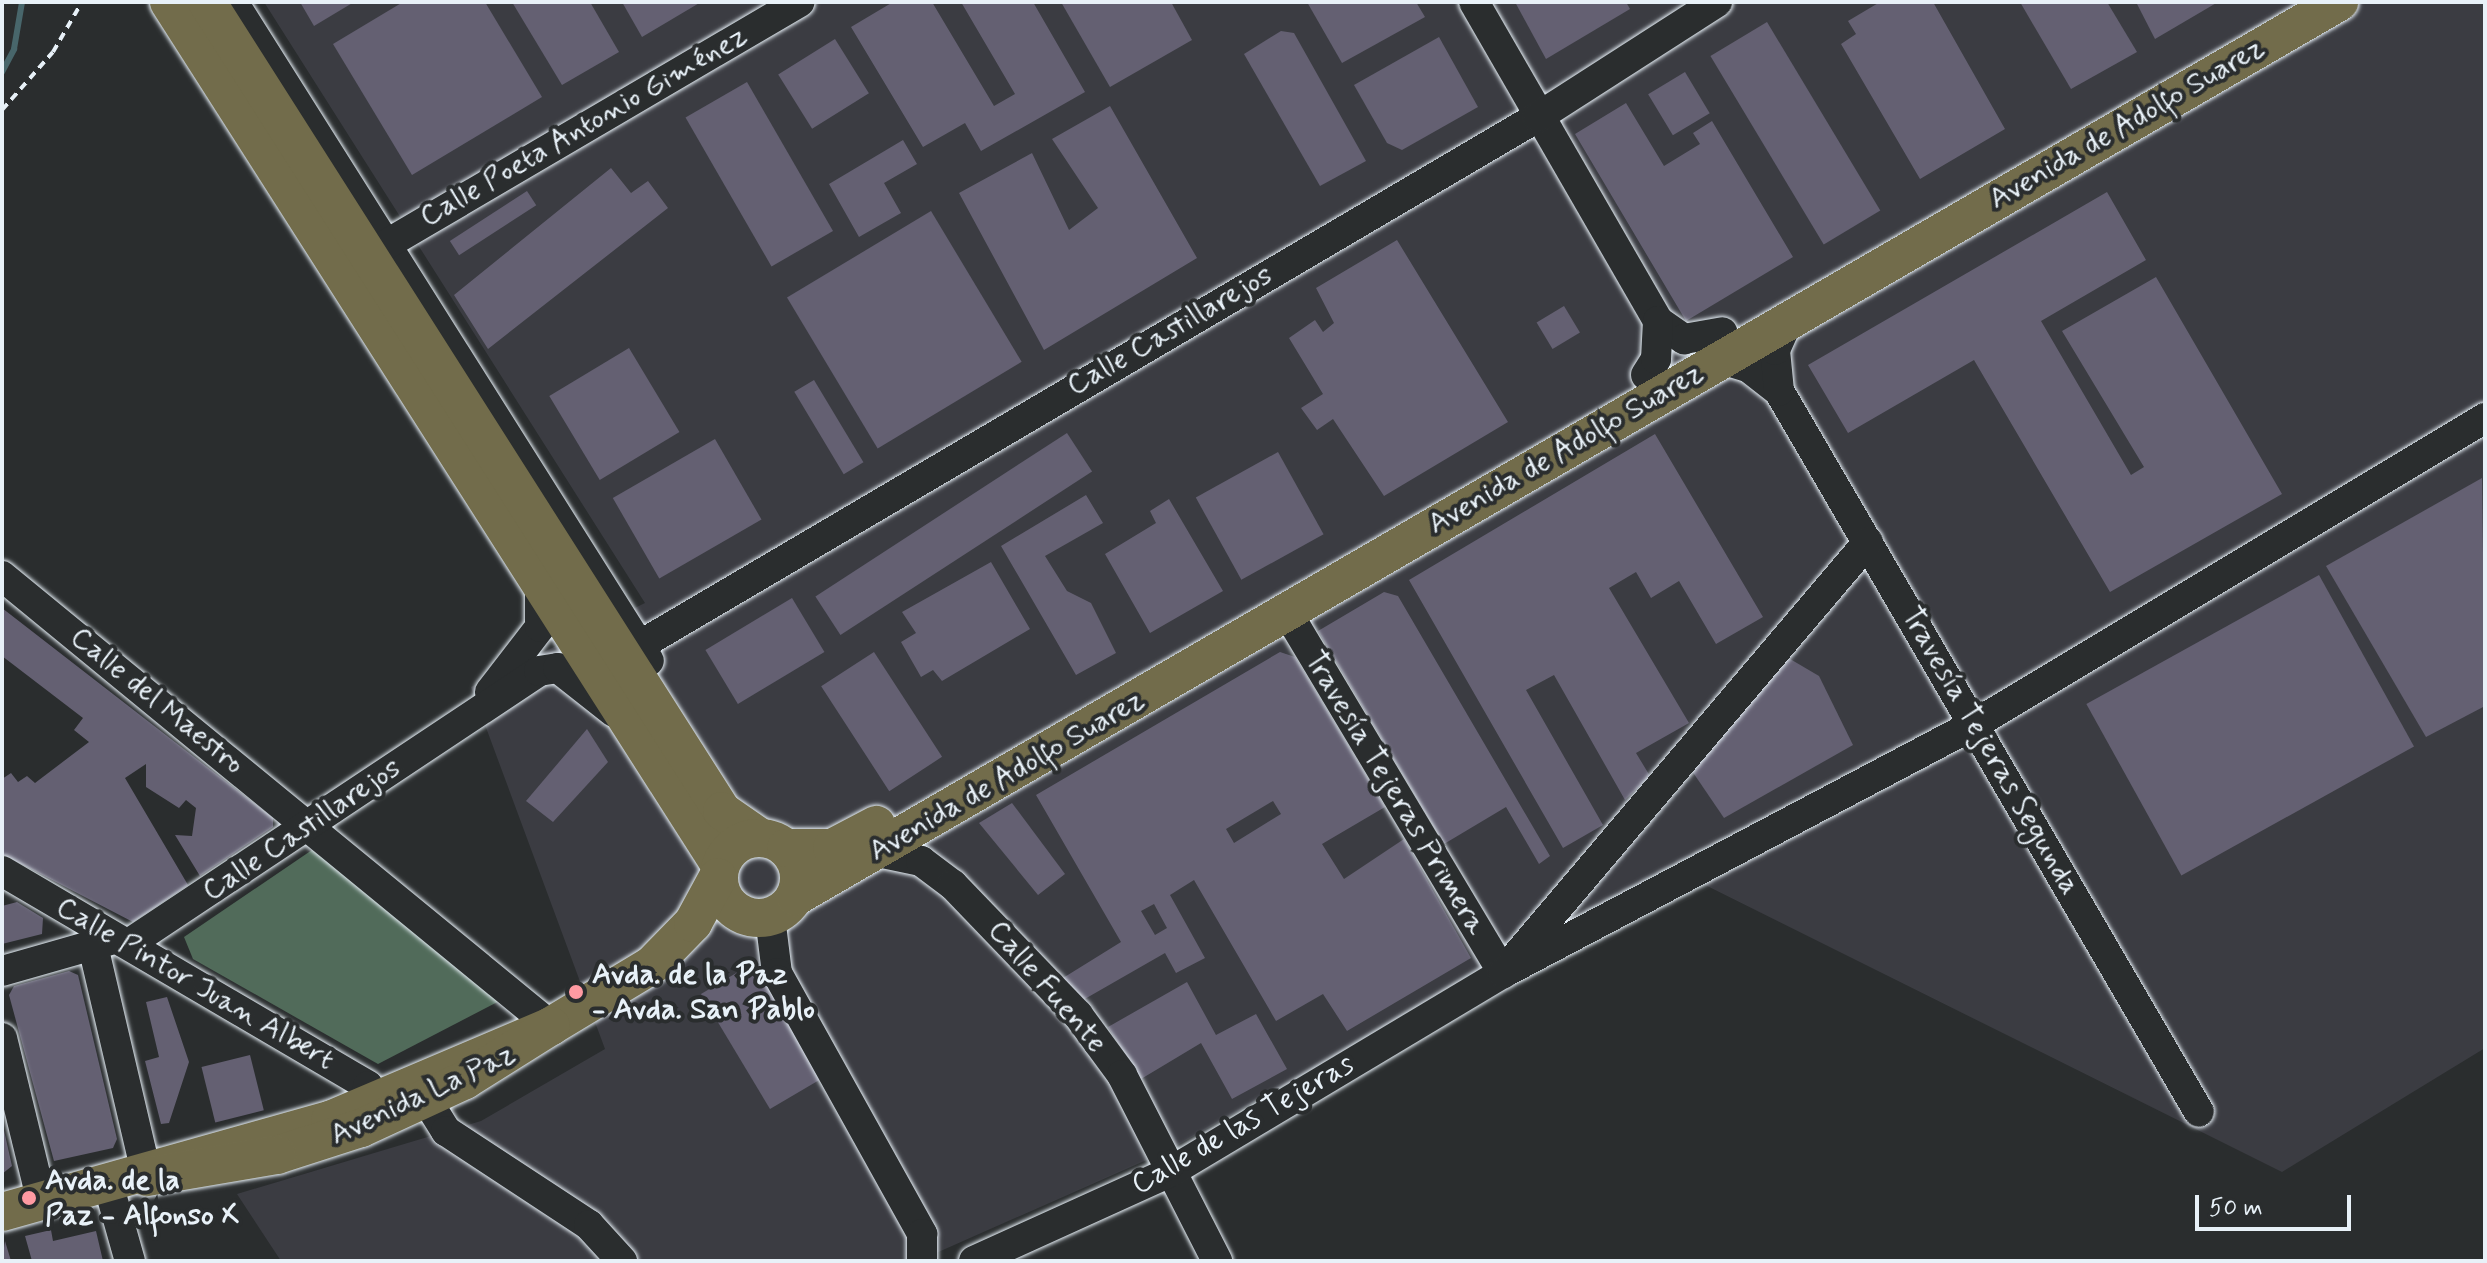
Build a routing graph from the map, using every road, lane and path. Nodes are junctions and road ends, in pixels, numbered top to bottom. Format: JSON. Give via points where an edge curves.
{"nodes":[{"id":1,"x":82,"y":2,"type":"edge"},
{"id":2,"x":169,"y":2,"type":"edge"},
{"id":3,"x":180,"y":2,"type":"edge"},
{"id":4,"x":207,"y":2,"type":"edge"},
{"id":5,"x":233,"y":2,"type":"edge"},
{"id":6,"x":799,"y":2,"type":"edge"},
{"id":7,"x":1474,"y":2,"type":"edge"},
{"id":8,"x":1717,"y":2,"type":"edge"},
{"id":9,"x":2288,"y":2,"type":"edge"},
{"id":10,"x":2339,"y":2,"type":"edge"},
{"id":11,"x":198,"y":47,"type":"junction"},
{"id":12,"x":2,"y":110,"type":"edge"},
{"id":13,"x":1538,"y":117,"type":"junction"},
{"id":14,"x":378,"y":248,"type":"junction"},
{"id":15,"x":1658,"y":321,"type":"junction"},
{"id":16,"x":1787,"y":323,"type":"junction"},
{"id":17,"x":1721,"y":345,"type":"junction"},
{"id":18,"x":1646,"y":375,"type":"junction"},
{"id":19,"x":1779,"y":391,"type":"junction"},
{"id":20,"x":2485,"y":418,"type":"edge"},
{"id":21,"x":437,"y":423,"type":"junction"},
{"id":22,"x":1868,"y":542,"type":"junction"},
{"id":23,"x":2,"y":576,"type":"edge"},
{"id":24,"x":540,"y":590,"type":"junction"},
{"id":25,"x":1287,"y":612,"type":"junction"},
{"id":26,"x":630,"y":651,"type":"junction"},
{"id":27,"x":472,"y":715,"type":"junction"},
{"id":28,"x":1975,"y":724,"type":"junction"},
{"id":29,"x":630,"y":726,"type":"junction"},
{"id":30,"x":311,"y":827,"type":"junction"},
{"id":31,"x":702,"y":827,"type":"junction"},
{"id":32,"x":774,"y":843,"type":"junction"},
{"id":33,"x":878,"y":852,"type":"junction"},
{"id":34,"x":2,"y":871,"type":"edge"},
{"id":35,"x":719,"y":871,"type":"junction"},
{"id":36,"x":774,"y":911,"type":"junction"},
{"id":37,"x":113,"y":942,"type":"junction"},
{"id":38,"x":672,"y":946,"type":"junction"},
{"id":39,"x":2,"y":971,"type":"edge"},
{"id":40,"x":1503,"y":973,"type":"junction"},
{"id":41,"x":551,"y":1026,"type":"junction"},
{"id":42,"x":2,"y":1038,"type":"edge"},
{"id":43,"x":426,"y":1099,"type":"junction"},
{"id":44,"x":365,"y":1107,"type":"junction"},
{"id":45,"x":2199,"y":1112,"type":"dead end"},
{"id":46,"x":1172,"y":1171,"type":"junction"},
{"id":47,"x":147,"y":1177,"type":"junction"},
{"id":48,"x":109,"y":1187,"type":"junction"},
{"id":49,"x":42,"y":1202,"type":"junction"},
{"id":50,"x":2,"y":1212,"type":"edge"},
{"id":51,"x":130,"y":1261,"type":"edge"},
{"id":52,"x":622,"y":1261,"type":"edge"},
{"id":53,"x":922,"y":1261,"type":"edge"},
{"id":54,"x":974,"y":1261,"type":"edge"},
{"id":55,"x":1217,"y":1261,"type":"edge"}],
"edges":[{"from":1,"to":12,"type":"path","via":[[53,52]]},
{"from":2,"to":11,"type":"main road"},
{"from":3,"to":11,"type":"street"},
{"from":4,"to":14,"type":"main road"},
{"from":5,"to":14,"type":"street"},
{"from":6,"to":14,"type":"street","name":"Calle Poeta Antonio Giménez"},
{"from":7,"to":13,"type":"street"},
{"from":8,"to":13,"type":"street","name":"Calle Castillarejos"},
{"from":9,"to":17,"type":"main road","name":"Avenida de Adolfo Suarez"},
{"from":10,"to":16,"type":"main road","name":"Avenida de Adolfo Suarez"},
{"from":11,"to":14,"type":"street","via":[[231,80],[341,249]]},
{"from":11,"to":21,"type":"main road"},
{"from":13,"to":15,"type":"street"},
{"from":13,"to":26,"type":"street","name":"Calle Castillarejos"},
{"from":14,"to":21,"type":"street","via":[[362,265],[366,290],[425,387]]},
{"from":14,"to":26,"type":"main road"},
{"from":15,"to":17,"type":"street","via":[[1684,339]]},
{"from":15,"to":18,"type":"street","via":[[1656,359]]},
{"from":16,"to":17,"type":"main road","name":"Avenida de Adolfo Suarez"},
{"from":16,"to":19,"type":"street","via":[[1775,350]]},
{"from":17,"to":18,"type":"main road","name":"Avenida de Adolfo Suarez"},
{"from":17,"to":19,"type":"street"},
{"from":17,"to":25,"type":"main road","name":"Avenida de Adolfo Suarez"},
{"from":18,"to":32,"type":"main road","name":"Avenida de Adolfo Suarez","via":[[851,840],[815,852]]},
{"from":19,"to":22,"type":"street","name":"Travesía Tejeras Segunda"},
{"from":20,"to":28,"type":"street","name":"Calle de las Tejeras"},
{"from":21,"to":24,"type":"main road"},
{"from":21,"to":26,"type":"street","via":[[462,445],[586,639],[601,655]]},
{"from":22,"to":28,"type":"street","name":"Travesía Tejeras Segunda"},
{"from":22,"to":40,"type":"street"},
{"from":23,"to":30,"type":"street","name":"Calle del Maestro"},
{"from":24,"to":27,"type":"street","via":[[540,627]]},
{"from":24,"to":29,"type":"main road"},
{"from":25,"to":33,"type":"main road","name":"Avenida de Adolfo Suarez"},
{"from":25,"to":40,"type":"street","name":"Travesía Tejeras Primera"},
{"from":26,"to":31,"type":"street","via":[[628,706]]},
{"from":26,"to":32,"type":"main road","via":[[722,811]]},
{"from":27,"to":29,"type":"street","name":"Calle Castillarejos","via":[[539,671],[558,668]]},
{"from":27,"to":30,"type":"street","name":"Calle Castillarejos"},
{"from":28,"to":40,"type":"street","name":"Calle de las Tejeras"},
{"from":28,"to":45,"type":"street","name":"Travesía Tejeras Segunda"},
{"from":29,"to":31,"type":"main road"},
{"from":30,"to":37,"type":"street","name":"Calle Castillarejos"},
{"from":30,"to":41,"type":"street","name":"Calle del Maestro"},
{"from":31,"to":35,"type":"main road"},
{"from":32,"to":35,"type":"main road","via":[[732,848]]},
{"from":32,"to":36,"type":"main road","via":[[799,871]]},
{"from":33,"to":36,"type":"main road","name":"Avenida de Adolfo Suarez"},
{"from":33,"to":46,"type":"street","name":"Calle Fuente","via":[[921,861],[1029,958],[1122,1075]]},
{"from":34,"to":37,"type":"street","name":"Calle Pintor Juan Albert"},
{"from":35,"to":36,"type":"main road","via":[[733,910]]},
{"from":35,"to":38,"type":"main road","name":"Avenida La Paz"},
{"from":36,"to":38,"type":"main road","name":"Avenida La Paz","via":[[710,925]]},
{"from":36,"to":53,"type":"street","via":[[777,973],[922,1234]]},
{"from":37,"to":39,"type":"street","name":"Calle Castillarejos"},
{"from":37,"to":44,"type":"street","name":"Calle Pintor Juan Albert","via":[[368,1086]]},
{"from":37,"to":47,"type":"street"},
{"from":38,"to":41,"type":"main road","name":"Avenida La Paz"},
{"from":40,"to":46,"type":"street","name":"Calle de las Tejeras"},
{"from":41,"to":43,"type":"main road","name":"Avenida La Paz","via":[[540,1039]]},
{"from":41,"to":44,"type":"main road","name":"Avenida La Paz"},
{"from":42,"to":49,"type":"street"},
{"from":43,"to":47,"type":"main road","name":"Avenida La Paz","via":[[309,1146]]},
{"from":43,"to":52,"type":"street","via":[[446,1131],[589,1225]]},
{"from":44,"to":47,"type":"main road","name":"Avenida La Paz"},
{"from":46,"to":54,"type":"street","name":"Calle de las Tejeras"},
{"from":46,"to":55,"type":"street","name":"Calle Fuente"},
{"from":47,"to":48,"type":"main road","name":"Avenida La Paz"},
{"from":48,"to":49,"type":"main road","name":"Avenida La Paz"},
{"from":48,"to":51,"type":"street"},
{"from":49,"to":50,"type":"main road","name":"Avenida La Paz"}]}
